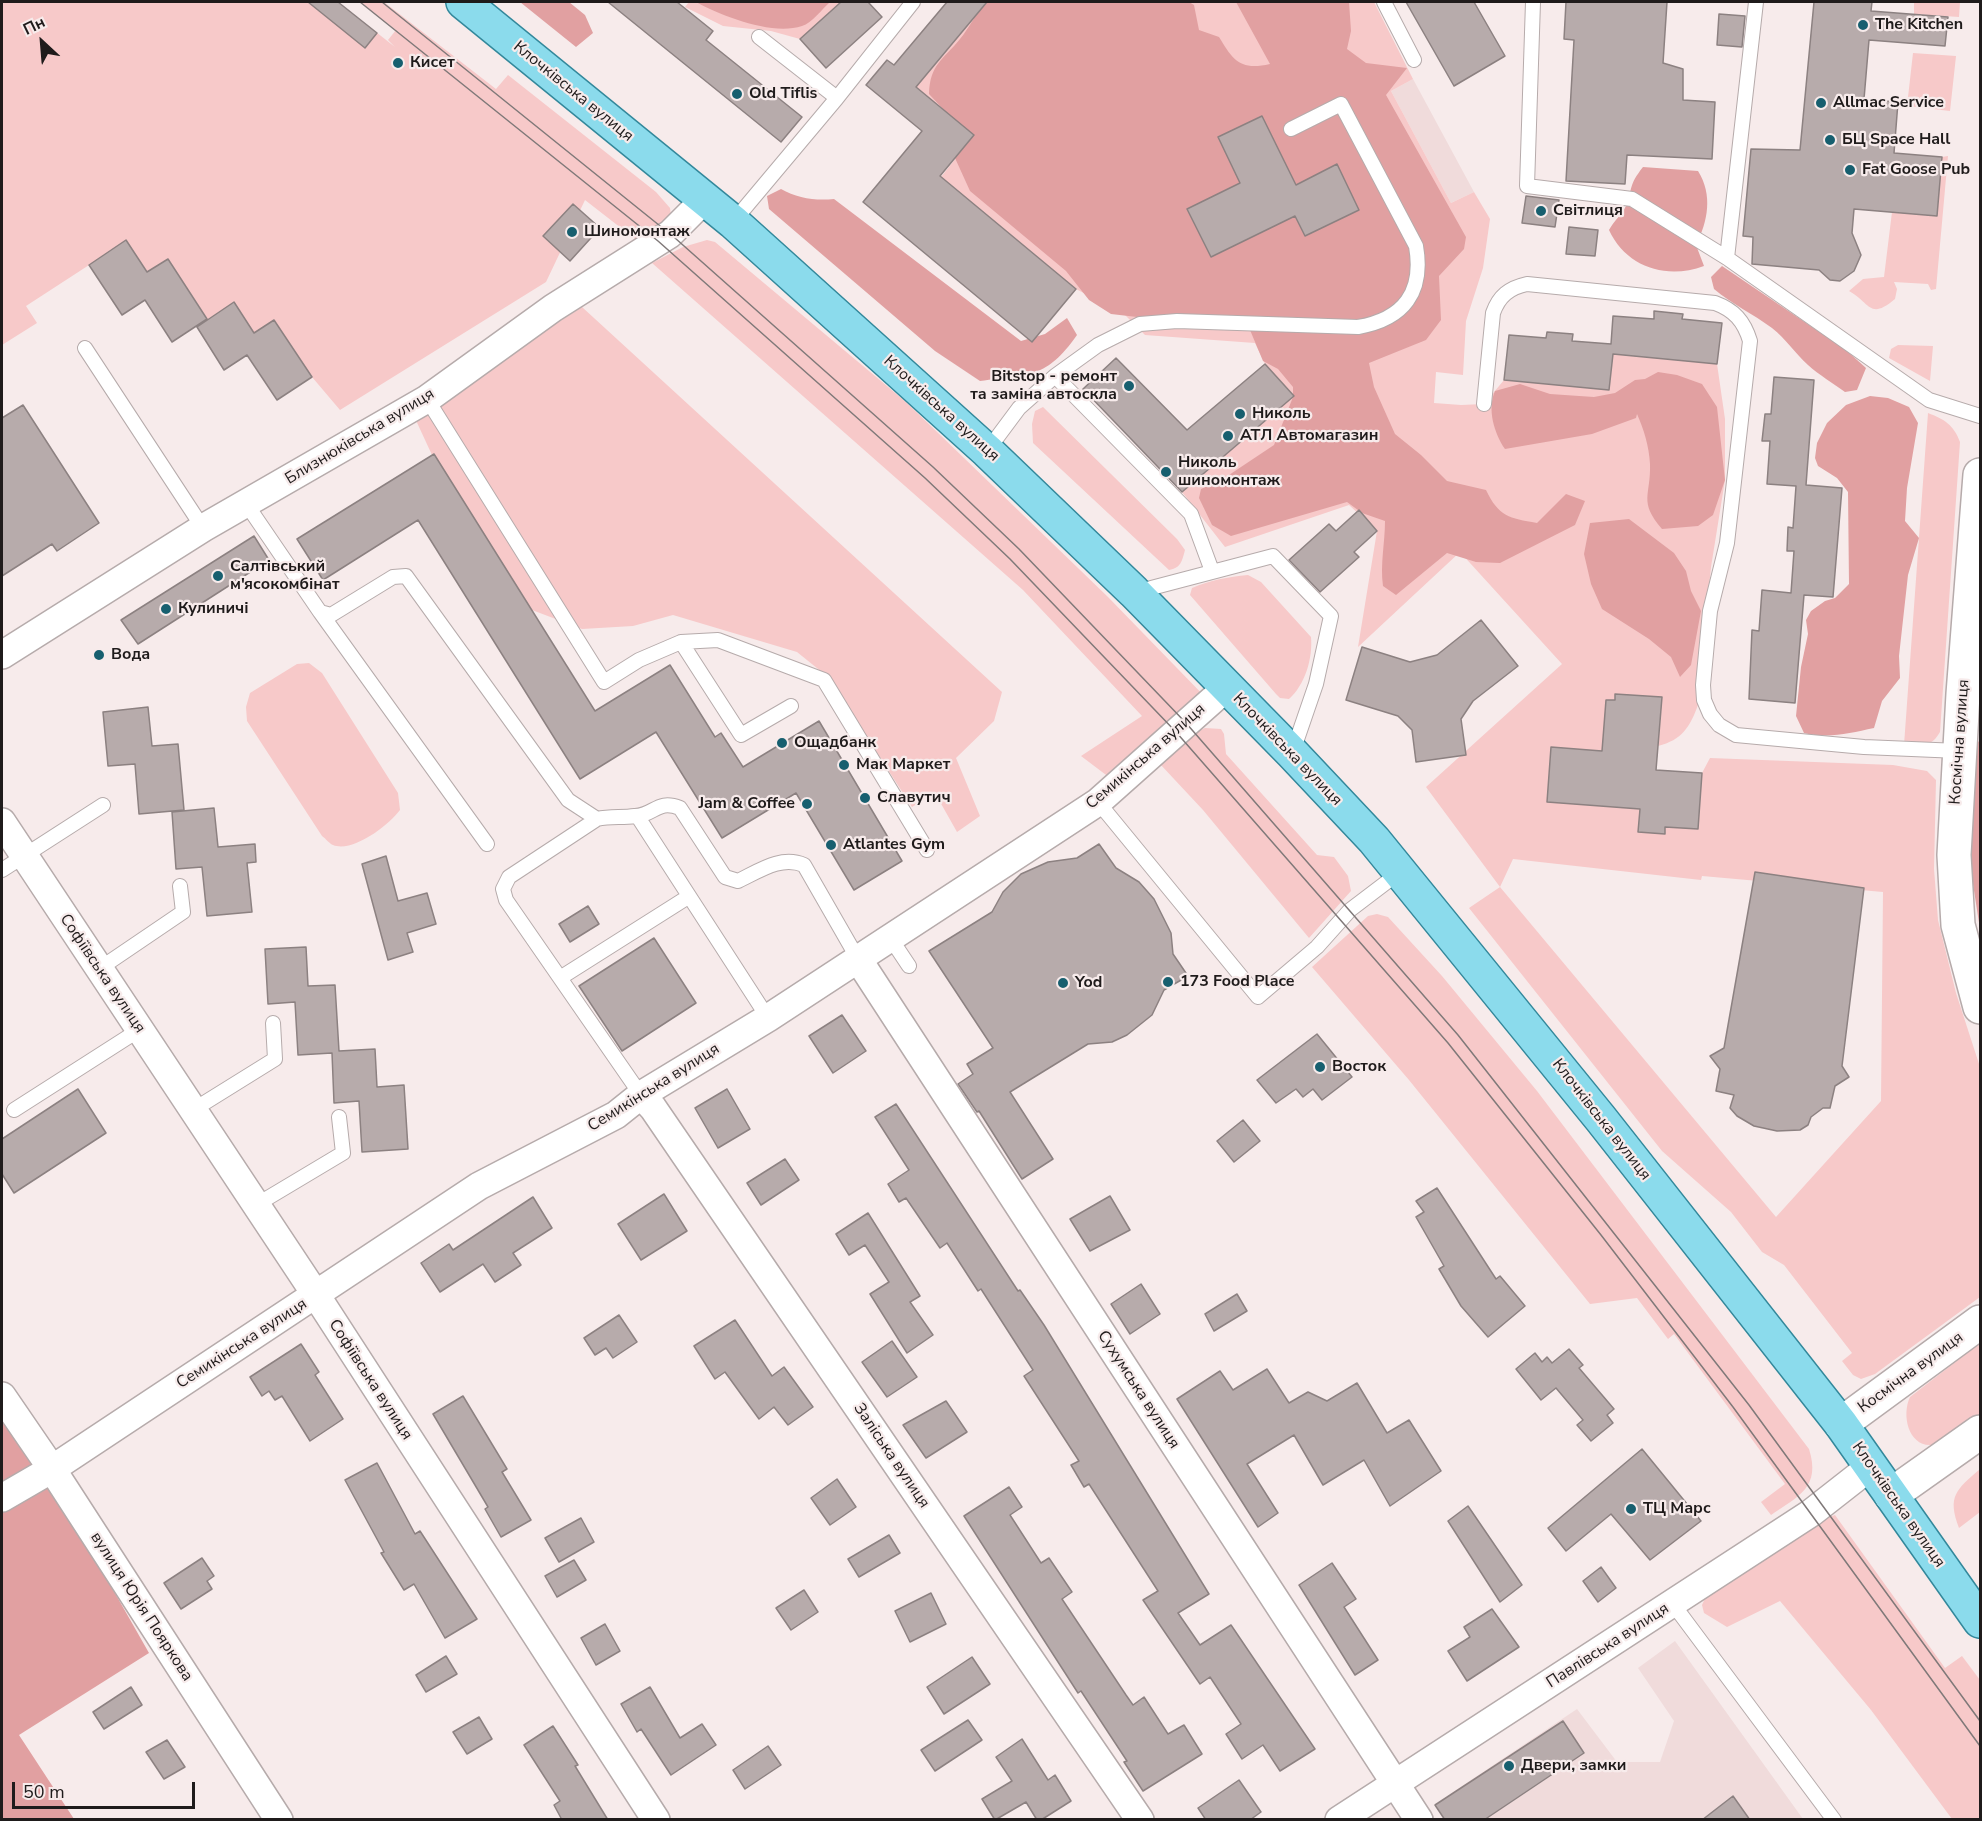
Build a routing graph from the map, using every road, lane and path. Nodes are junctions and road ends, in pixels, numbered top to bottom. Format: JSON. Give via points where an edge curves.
{"nodes":[{"id":1,"x":463,"y":2,"type":"edge"},
{"id":2,"x":913,"y":2,"type":"edge"},
{"id":3,"x":1384,"y":2,"type":"edge"},
{"id":4,"x":1533,"y":2,"type":"edge"},
{"id":5,"x":1756,"y":2,"type":"edge"},
{"id":6,"x":759,"y":37,"type":"dead end"},
{"id":7,"x":1414,"y":60,"type":"dead end"},
{"id":8,"x":837,"y":98,"type":"junction"},
{"id":9,"x":1291,"y":129,"type":"dead end"},
{"id":10,"x":705,"y":199,"type":"junction"},
{"id":11,"x":733,"y":222,"type":"junction"},
{"id":12,"x":1727,"y":258,"type":"junction"},
{"id":13,"x":85,"y":348,"type":"dead end"},
{"id":14,"x":1055,"y":376,"type":"junction"},
{"id":15,"x":427,"y":399,"type":"junction"},
{"id":16,"x":1484,"y":404,"type":"dead end"},
{"id":17,"x":1980,"y":416,"type":"edge"},
{"id":18,"x":987,"y":451,"type":"junction"},
{"id":19,"x":1980,"y":475,"type":"edge"},
{"id":20,"x":247,"y":505,"type":"junction"},
{"id":21,"x":203,"y":528,"type":"junction"},
{"id":22,"x":1212,"y":572,"type":"junction"},
{"id":23,"x":1134,"y":592,"type":"junction"},
{"id":24,"x":320,"y":612,"type":"junction"},
{"id":25,"x":681,"y":642,"type":"junction"},
{"id":26,"x":2,"y":655,"type":"edge"},
{"id":27,"x":1226,"y":688,"type":"junction"},
{"id":28,"x":791,"y":706,"type":"dead end"},
{"id":29,"x":1959,"y":751,"type":"junction"},
{"id":30,"x":1292,"y":753,"type":"junction"},
{"id":31,"x":1098,"y":802,"type":"junction"},
{"id":32,"x":103,"y":805,"type":"dead end"},
{"id":33,"x":638,"y":817,"type":"junction"},
{"id":34,"x":597,"y":819,"type":"junction"},
{"id":35,"x":2,"y":822,"type":"edge"},
{"id":36,"x":487,"y":844,"type":"dead end"},
{"id":37,"x":927,"y":850,"type":"dead end"},
{"id":38,"x":13,"y":863,"type":"edge"},
{"id":39,"x":1400,"y":872,"type":"junction"},
{"id":40,"x":180,"y":886,"type":"dead end"},
{"id":41,"x":688,"y":897,"type":"junction"},
{"id":42,"x":891,"y":939,"type":"junction"},
{"id":43,"x":858,"y":959,"type":"junction"},
{"id":44,"x":909,"y":966,"type":"dead end"},
{"id":45,"x":99,"y":969,"type":"junction"},
{"id":46,"x":560,"y":978,"type":"junction"},
{"id":47,"x":1980,"y":1007,"type":"edge"},
{"id":48,"x":768,"y":1017,"type":"junction"},
{"id":49,"x":273,"y":1023,"type":"dead end"},
{"id":50,"x":139,"y":1030,"type":"junction"},
{"id":51,"x":641,"y":1095,"type":"junction"},
{"id":52,"x":14,"y":1110,"type":"dead end"},
{"id":53,"x":193,"y":1110,"type":"junction"},
{"id":54,"x":339,"y":1117,"type":"dead end"},
{"id":55,"x":256,"y":1205,"type":"junction"},
{"id":56,"x":316,"y":1295,"type":"junction"},
{"id":57,"x":1980,"y":1322,"type":"edge"},
{"id":58,"x":2,"y":1396,"type":"edge"},
{"id":59,"x":1841,"y":1424,"type":"junction"},
{"id":60,"x":1980,"y":1432,"type":"edge"},
{"id":61,"x":1871,"y":1466,"type":"junction"},
{"id":62,"x":52,"y":1469,"type":"junction"},
{"id":63,"x":1891,"y":1495,"type":"junction"},
{"id":64,"x":2,"y":1498,"type":"edge"},
{"id":65,"x":1674,"y":1604,"type":"junction"},
{"id":66,"x":1980,"y":1621,"type":"edge"},
{"id":67,"x":1394,"y":1784,"type":"junction"},
{"id":68,"x":279,"y":1820,"type":"edge"},
{"id":69,"x":656,"y":1820,"type":"edge"},
{"id":70,"x":1140,"y":1820,"type":"edge"},
{"id":71,"x":1339,"y":1820,"type":"edge"},
{"id":72,"x":1419,"y":1820,"type":"edge"},
{"id":73,"x":1834,"y":1820,"type":"edge"}],
"edges":[{"from":1,"to":10,"type":"main road","name":"Клочківська вулиця"},
{"from":2,"to":8,"type":"lane"},
{"from":3,"to":7,"type":"lane"},
{"from":4,"to":12,"type":"lane","via":[[1527,186],[1632,199]]},
{"from":5,"to":12,"type":"lane"},
{"from":6,"to":8,"type":"lane"},
{"from":8,"to":11,"type":"lane"},
{"from":9,"to":14,"type":"lane","via":[[1341,104],[1416,246],[1419,265],[1408,301],[1377,324],[1358,327],[1177,321],[1140,324],[1098,345]]},
{"from":10,"to":11,"type":"main road","name":"Клочківська вулиця"},
{"from":10,"to":15,"type":"street","name":"Близнюківська вулиця","via":[[670,234],[609,282],[553,308]]},
{"from":11,"to":18,"type":"main road","name":"Клочківська вулиця"},
{"from":12,"to":17,"type":"lane","via":[[1929,400]]},
{"from":13,"to":21,"type":"lane"},
{"from":14,"to":18,"type":"lane","via":[[1019,408]]},
{"from":14,"to":22,"type":"lane","via":[[1191,514]]},
{"from":15,"to":20,"type":"street","name":"Близнюківська вулиця"},
{"from":15,"to":25,"type":"lane","via":[[604,682],[639,660]]},
{"from":16,"to":29,"type":"lane","via":[[1493,313],[1497,302],[1515,286],[1527,284],[1715,303],[1728,308],[1742,322],[1750,341],[1727,543],[1710,611],[1703,685],[1710,714],[1736,735]]},
{"from":18,"to":23,"type":"main road","name":"Клочківська вулиця"},
{"from":19,"to":29,"type":"street","name":"Космічна вулиця","via":[[1969,696]]},
{"from":20,"to":21,"type":"street","name":"Близнюківська вулиця"},
{"from":20,"to":24,"type":"lane"},
{"from":21,"to":26,"type":"street","name":"Близнюківська вулиця"},
{"from":22,"to":23,"type":"lane"},
{"from":22,"to":30,"type":"lane","via":[[1273,556],[1331,616],[1316,684]]},
{"from":23,"to":27,"type":"main road","name":"Клочківська вулиця"},
{"from":24,"to":34,"type":"lane","via":[[331,615],[393,577],[406,576],[568,800]]},
{"from":24,"to":36,"type":"lane"},
{"from":25,"to":28,"type":"lane","via":[[741,735]]},
{"from":25,"to":37,"type":"lane","via":[[718,640],[824,680]]},
{"from":27,"to":30,"type":"main road","name":"Клочківська вулиця"},
{"from":27,"to":31,"type":"street","name":"Семикінська вулиця"},
{"from":29,"to":47,"type":"street","name":"Космічна вулиця","via":[[1955,897],[1958,925]]},
{"from":30,"to":39,"type":"main road","name":"Клочківська вулиця"},
{"from":31,"to":39,"type":"lane","via":[[1258,997],[1317,947],[1350,910]]},
{"from":31,"to":42,"type":"street","name":"Семикінська вулиця","via":[[982,875]]},
{"from":32,"to":38,"type":"lane"},
{"from":33,"to":34,"type":"lane"},
{"from":33,"to":41,"type":"lane"},
{"from":33,"to":43,"type":"lane","via":[[659,805],[680,808],[725,877],[738,881],[781,861],[804,865]]},
{"from":34,"to":46,"type":"lane","via":[[509,878],[503,889],[506,900]]},
{"from":35,"to":38,"type":"street","name":"Софіївська вулиця"},
{"from":38,"to":45,"type":"street","name":"Софіївська вулиця"},
{"from":39,"to":59,"type":"main road","name":"Клочківська вулиця"},
{"from":40,"to":45,"type":"lane","via":[[183,912]]},
{"from":41,"to":46,"type":"lane"},
{"from":41,"to":48,"type":"lane"},
{"from":42,"to":43,"type":"street","name":"Семикінська вулиця"},
{"from":42,"to":44,"type":"lane"},
{"from":43,"to":48,"type":"street","name":"Семикінська вулиця"},
{"from":43,"to":67,"type":"street","name":"Сухумська вулиця"},
{"from":45,"to":50,"type":"street","name":"Софіївська вулиця"},
{"from":46,"to":51,"type":"lane"},
{"from":48,"to":51,"type":"street","name":"Семикінська вулиця"},
{"from":49,"to":53,"type":"lane","via":[[275,1059]]},
{"from":50,"to":52,"type":"lane"},
{"from":50,"to":53,"type":"street","name":"Софіївська вулиця"},
{"from":51,"to":56,"type":"street","name":"Семикінська вулиця","via":[[616,1115],[479,1186]]},
{"from":51,"to":70,"type":"street","name":"Заліська вулиця"},
{"from":53,"to":55,"type":"street","name":"Софіївська вулиця"},
{"from":54,"to":55,"type":"lane","via":[[343,1153]]},
{"from":55,"to":56,"type":"street","name":"Софіївська вулиця"},
{"from":56,"to":62,"type":"street","name":"Семикінська вулиця"},
{"from":56,"to":69,"type":"street","name":"Софіївська вулиця"},
{"from":57,"to":59,"type":"street","name":"Космічна вулиця"},
{"from":58,"to":62,"type":"street","name":"вулиця Юрія Пояркова"},
{"from":59,"to":61,"type":"main road","name":"Клочківська вулиця"},
{"from":60,"to":63,"type":"street"},
{"from":61,"to":63,"type":"main road","name":"Клочківська вулиця"},
{"from":61,"to":65,"type":"street","name":"Павлівська вулиця","via":[[1811,1513]]},
{"from":62,"to":64,"type":"street","name":"Семикінська вулиця"},
{"from":62,"to":68,"type":"street","name":"вулиця Юрія Пояркова"},
{"from":63,"to":66,"type":"main road","name":"Клочківська вулиця"},
{"from":65,"to":67,"type":"street","name":"Павлівська вулиця"},
{"from":65,"to":73,"type":"lane"},
{"from":67,"to":71,"type":"street","name":"Павлівська вулиця"},
{"from":67,"to":72,"type":"street","name":"Сухумська вулиця"}]}
